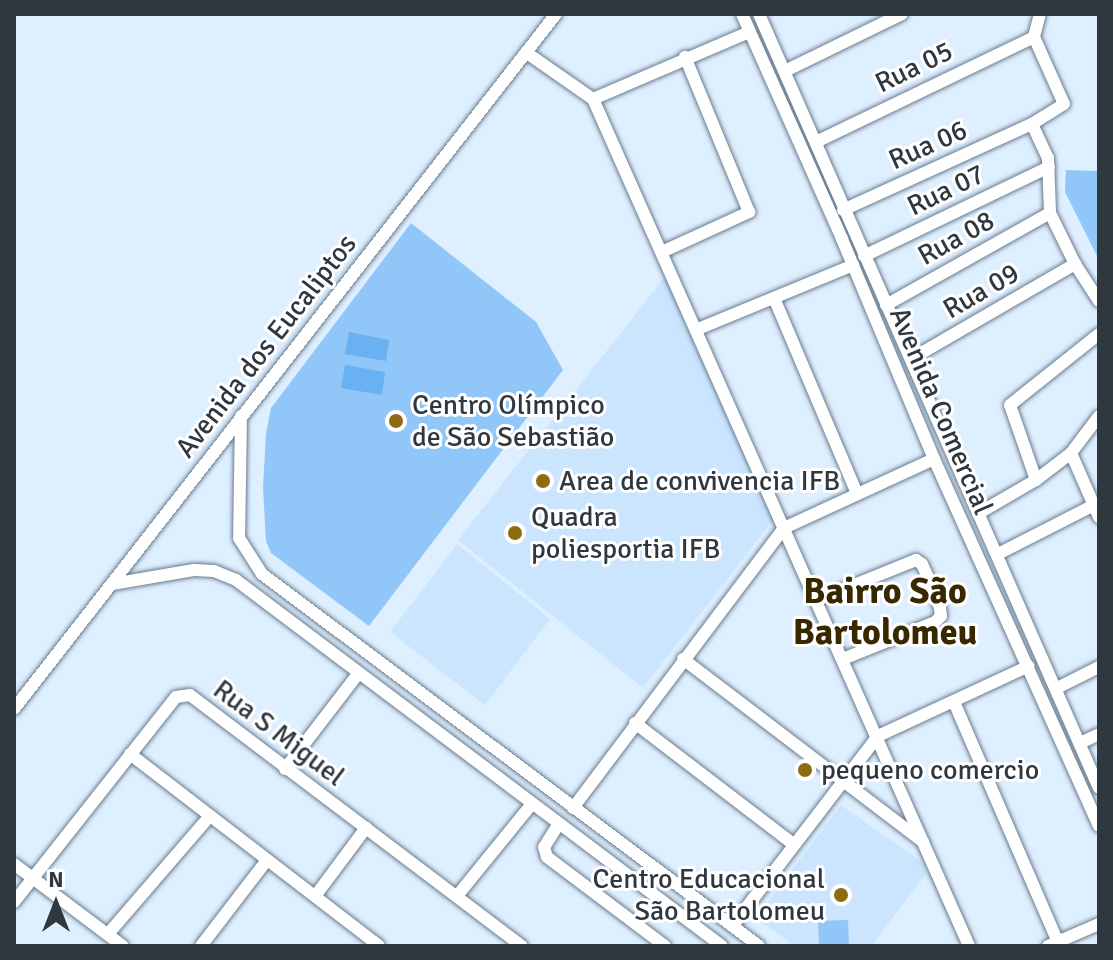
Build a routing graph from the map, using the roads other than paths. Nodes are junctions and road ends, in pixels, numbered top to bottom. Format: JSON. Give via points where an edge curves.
{"nodes":[{"id":1,"x":556,"y":14,"type":"edge"},
{"id":2,"x":742,"y":14,"type":"edge"},
{"id":3,"x":759,"y":14,"type":"edge"},
{"id":4,"x":902,"y":14,"type":"edge"},
{"id":5,"x":1040,"y":14,"type":"edge"},
{"id":6,"x":749,"y":32,"type":"junction"},
{"id":7,"x":1034,"y":37,"type":"junction"},
{"id":8,"x":527,"y":53,"type":"junction"},
{"id":9,"x":685,"y":57,"type":"junction"},
{"id":10,"x":785,"y":71,"type":"junction"},
{"id":11,"x":593,"y":99,"type":"junction"},
{"id":12,"x":1032,"y":124,"type":"junction"},
{"id":13,"x":816,"y":142,"type":"junction"},
{"id":14,"x":1049,"y":167,"type":"junction"},
{"id":15,"x":843,"y":210,"type":"junction"},
{"id":16,"x":1050,"y":213,"type":"junction"},
{"id":17,"x":848,"y":236,"type":"junction"},
{"id":18,"x":664,"y":251,"type":"junction"},
{"id":19,"x":864,"y":256,"type":"junction"},
{"id":20,"x":1075,"y":264,"type":"junction"},
{"id":21,"x":853,"y":265,"type":"junction"},
{"id":22,"x":877,"y":285,"type":"junction"},
{"id":23,"x":864,"y":293,"type":"junction"},
{"id":24,"x":774,"y":298,"type":"junction"},
{"id":25,"x":1099,"y":301,"type":"edge"},
{"id":26,"x":886,"y":305,"type":"junction"},
{"id":27,"x":698,"y":329,"type":"junction"},
{"id":28,"x":1099,"y":334,"type":"edge"},
{"id":29,"x":911,"y":359,"type":"junction"},
{"id":30,"x":241,"y":416,"type":"junction"},
{"id":31,"x":1099,"y":416,"type":"edge"},
{"id":32,"x":1071,"y":453,"type":"junction"},
{"id":33,"x":934,"y":459,"type":"junction"},
{"id":34,"x":1036,"y":480,"type":"junction"},
{"id":35,"x":857,"y":494,"type":"junction"},
{"id":36,"x":1096,"y":511,"type":"edge"},
{"id":37,"x":979,"y":513,"type":"junction"},
{"id":38,"x":784,"y":528,"type":"junction"},
{"id":39,"x":998,"y":554,"type":"junction"},
{"id":40,"x":112,"y":584,"type":"junction"},
{"id":41,"x":294,"y":600,"type":"junction"},
{"id":42,"x":817,"y":600,"type":"junction"},
{"id":43,"x":282,"y":615,"type":"junction"},
{"id":44,"x":1034,"y":635,"type":"junction"},
{"id":45,"x":1019,"y":643,"type":"junction"},
{"id":46,"x":683,"y":659,"type":"junction"},
{"id":47,"x":843,"y":659,"type":"junction"},
{"id":48,"x":1029,"y":666,"type":"junction"},
{"id":49,"x":1099,"y":667,"type":"edge"},
{"id":50,"x":358,"y":674,"type":"junction"},
{"id":51,"x":1057,"y":688,"type":"junction"},
{"id":52,"x":954,"y":702,"type":"junction"},
{"id":53,"x":14,"y":709,"type":"edge"},
{"id":54,"x":1068,"y":715,"type":"junction"},
{"id":55,"x":1054,"y":722,"type":"junction"},
{"id":56,"x":635,"y":723,"type":"junction"},
{"id":57,"x":1099,"y":734,"type":"edge"},
{"id":58,"x":878,"y":736,"type":"junction"},
{"id":59,"x":1080,"y":743,"type":"junction"},
{"id":60,"x":130,"y":754,"type":"junction"},
{"id":61,"x":285,"y":769,"type":"junction"},
{"id":62,"x":843,"y":781,"type":"junction"},
{"id":63,"x":1099,"y":788,"type":"edge"},
{"id":64,"x":560,"y":798,"type":"junction"},
{"id":65,"x":531,"y":805,"type":"junction"},
{"id":66,"x":573,"y":808,"type":"junction"},
{"id":67,"x":210,"y":816,"type":"junction"},
{"id":68,"x":547,"y":817,"type":"junction"},
{"id":69,"x":558,"y":825,"type":"junction"},
{"id":70,"x":1099,"y":826,"type":"edge"},
{"id":71,"x":366,"y":828,"type":"junction"},
{"id":72,"x":924,"y":843,"type":"junction"},
{"id":73,"x":793,"y":844,"type":"junction"},
{"id":74,"x":267,"y":860,"type":"junction"},
{"id":75,"x":14,"y":864,"type":"edge"},
{"id":76,"x":33,"y":878,"type":"junction"},
{"id":77,"x":316,"y":895,"type":"junction"},
{"id":78,"x":457,"y":896,"type":"junction"},
{"id":79,"x":14,"y":902,"type":"edge"},
{"id":80,"x":1099,"y":924,"type":"edge"},
{"id":81,"x":733,"y":925,"type":"junction"},
{"id":82,"x":108,"y":934,"type":"junction"},
{"id":83,"x":506,"y":934,"type":"junction"},
{"id":84,"x":205,"y":942,"type":"edge"},
{"id":85,"x":717,"y":944,"type":"edge"},
{"id":86,"x":1053,"y":944,"type":"edge"},
{"id":87,"x":123,"y":946,"type":"edge"},
{"id":88,"x":220,"y":946,"type":"edge"},
{"id":89,"x":379,"y":946,"type":"edge"},
{"id":90,"x":498,"y":946,"type":"edge"},
{"id":91,"x":522,"y":946,"type":"edge"},
{"id":92,"x":665,"y":946,"type":"edge"},
{"id":93,"x":759,"y":946,"type":"edge"},
{"id":94,"x":969,"y":946,"type":"edge"}],
"edges":[{"from":1,"to":8,"type":"street","name":"Avenida dos Eucaliptos"},
{"from":2,"to":6,"type":"street","name":"Avenida Comercial"},
{"from":3,"to":10,"type":"street","name":"Avenida Comercial"},
{"from":4,"to":10,"type":"street"},
{"from":5,"to":7,"type":"street"},
{"from":6,"to":9,"type":"street"},
{"from":6,"to":17,"type":"street","name":"Avenida Comercial"},
{"from":7,"to":12,"type":"street","name":"Rua 06","via":[[1064,104]]},
{"from":7,"to":13,"type":"street","name":"Rua 05"},
{"from":8,"to":11,"type":"street"},
{"from":8,"to":30,"type":"street","name":"Avenida dos Eucaliptos"},
{"from":9,"to":11,"type":"street"},
{"from":9,"to":18,"type":"street","via":[[749,212]]},
{"from":10,"to":13,"type":"street","name":"Avenida Comercial"},
{"from":11,"to":18,"type":"street"},
{"from":12,"to":14,"type":"street"},
{"from":12,"to":15,"type":"street","name":"Rua 06"},
{"from":13,"to":15,"type":"street","name":"Avenida Comercial"},
{"from":14,"to":16,"type":"street"},
{"from":14,"to":19,"type":"street","name":"Rua 07"},
{"from":15,"to":17,"type":"street","name":"Avenida Comercial"},
{"from":16,"to":20,"type":"street"},
{"from":16,"to":26,"type":"street","name":"Rua 08"},
{"from":17,"to":19,"type":"street","name":"Avenida Comercial"},
{"from":17,"to":21,"type":"street","name":"Avenida Comercial"},
{"from":18,"to":27,"type":"street"},
{"from":19,"to":22,"type":"street","name":"Avenida Comercial"},
{"from":20,"to":25,"type":"street"},
{"from":20,"to":29,"type":"street","name":"Rua 09"},
{"from":21,"to":23,"type":"street","name":"Avenida Comercial"},
{"from":21,"to":24,"type":"street"},
{"from":22,"to":23,"type":"street"},
{"from":22,"to":26,"type":"street","name":"Avenida Comercial"},
{"from":23,"to":33,"type":"street","name":"Avenida Comercial"},
{"from":24,"to":27,"type":"street"},
{"from":24,"to":35,"type":"street"},
{"from":26,"to":29,"type":"street","name":"Avenida Comercial"},
{"from":27,"to":38,"type":"street"},
{"from":28,"to":34,"type":"street","via":[[1010,405]]},
{"from":29,"to":37,"type":"street","name":"Avenida Comercial"},
{"from":30,"to":40,"type":"street","name":"Avenida dos Eucaliptos"},
{"from":30,"to":41,"type":"street","via":[[239,538],[262,574]]},
{"from":31,"to":32,"type":"street"},
{"from":32,"to":34,"type":"street"},
{"from":32,"to":36,"type":"street"},
{"from":33,"to":35,"type":"street"},
{"from":33,"to":45,"type":"street","name":"Avenida Comercial"},
{"from":34,"to":37,"type":"street"},
{"from":35,"to":38,"type":"street"},
{"from":36,"to":39,"type":"street"},
{"from":37,"to":39,"type":"street","name":"Avenida Comercial"},
{"from":38,"to":42,"type":"street"},
{"from":38,"to":46,"type":"street"},
{"from":39,"to":44,"type":"street","name":"Avenida Comercial"},
{"from":40,"to":43,"type":"street","via":[[214,571],[236,580]]},
{"from":40,"to":53,"type":"street","name":"Avenida dos Eucaliptos"},
{"from":41,"to":43,"type":"street"},
{"from":41,"to":64,"type":"street"},
{"from":42,"to":47,"type":"street"},
{"from":42,"to":47,"type":"street","via":[[916,560],[932,586],[941,616],[935,622]]},
{"from":43,"to":50,"type":"street"},
{"from":44,"to":45,"type":"street"},
{"from":44,"to":51,"type":"street","name":"Avenida Comercial"},
{"from":45,"to":48,"type":"street","name":"Avenida Comercial"},
{"from":46,"to":56,"type":"street"},
{"from":46,"to":62,"type":"street"},
{"from":47,"to":58,"type":"street"},
{"from":48,"to":52,"type":"street"},
{"from":48,"to":55,"type":"street","name":"Avenida Comercial"},
{"from":49,"to":51,"type":"street"},
{"from":50,"to":61,"type":"street"},
{"from":50,"to":65,"type":"street"},
{"from":51,"to":54,"type":"street","name":"Avenida Comercial"},
{"from":52,"to":58,"type":"street"},
{"from":52,"to":86,"type":"street"},
{"from":54,"to":55,"type":"street"},
{"from":54,"to":59,"type":"street","name":"Avenida Comercial"},
{"from":55,"to":70,"type":"street","name":"Avenida Comercial"},
{"from":56,"to":66,"type":"street"},
{"from":56,"to":73,"type":"street"},
{"from":57,"to":59,"type":"street"},
{"from":58,"to":62,"type":"street"},
{"from":58,"to":72,"type":"street"},
{"from":59,"to":63,"type":"street","name":"Avenida Comercial"},
{"from":60,"to":61,"type":"street","name":"Rua S Miguel","via":[[176,697],[190,695]]},
{"from":60,"to":67,"type":"street"},
{"from":60,"to":76,"type":"street","name":"Rua S Miguel"},
{"from":61,"to":71,"type":"street","name":"Rua S Miguel"},
{"from":62,"to":72,"type":"street"},
{"from":62,"to":73,"type":"street"},
{"from":64,"to":66,"type":"street"},
{"from":64,"to":68,"type":"street"},
{"from":65,"to":68,"type":"street"},
{"from":65,"to":78,"type":"street"},
{"from":66,"to":81,"type":"street"},
{"from":67,"to":74,"type":"street"},
{"from":67,"to":82,"type":"street"},
{"from":68,"to":69,"type":"street"},
{"from":69,"to":85,"type":"street"},
{"from":69,"to":92,"type":"street","via":[[544,847],[547,857]]},
{"from":71,"to":77,"type":"street"},
{"from":71,"to":78,"type":"street","name":"Rua S Miguel"},
{"from":72,"to":94,"type":"street"},
{"from":73,"to":81,"type":"street"},
{"from":74,"to":77,"type":"street"},
{"from":74,"to":84,"type":"street"},
{"from":75,"to":76,"type":"street"},
{"from":76,"to":79,"type":"street","name":"Rua S Miguel"},
{"from":76,"to":82,"type":"street"},
{"from":77,"to":89,"type":"street"},
{"from":78,"to":83,"type":"street","name":"Rua S Miguel"},
{"from":80,"to":86,"type":"street"},
{"from":81,"to":93,"type":"street"},
{"from":82,"to":87,"type":"street"},
{"from":83,"to":90,"type":"street"},
{"from":83,"to":91,"type":"street","name":"Rua S Miguel"},
{"from":84,"to":88,"type":"street"}]}
